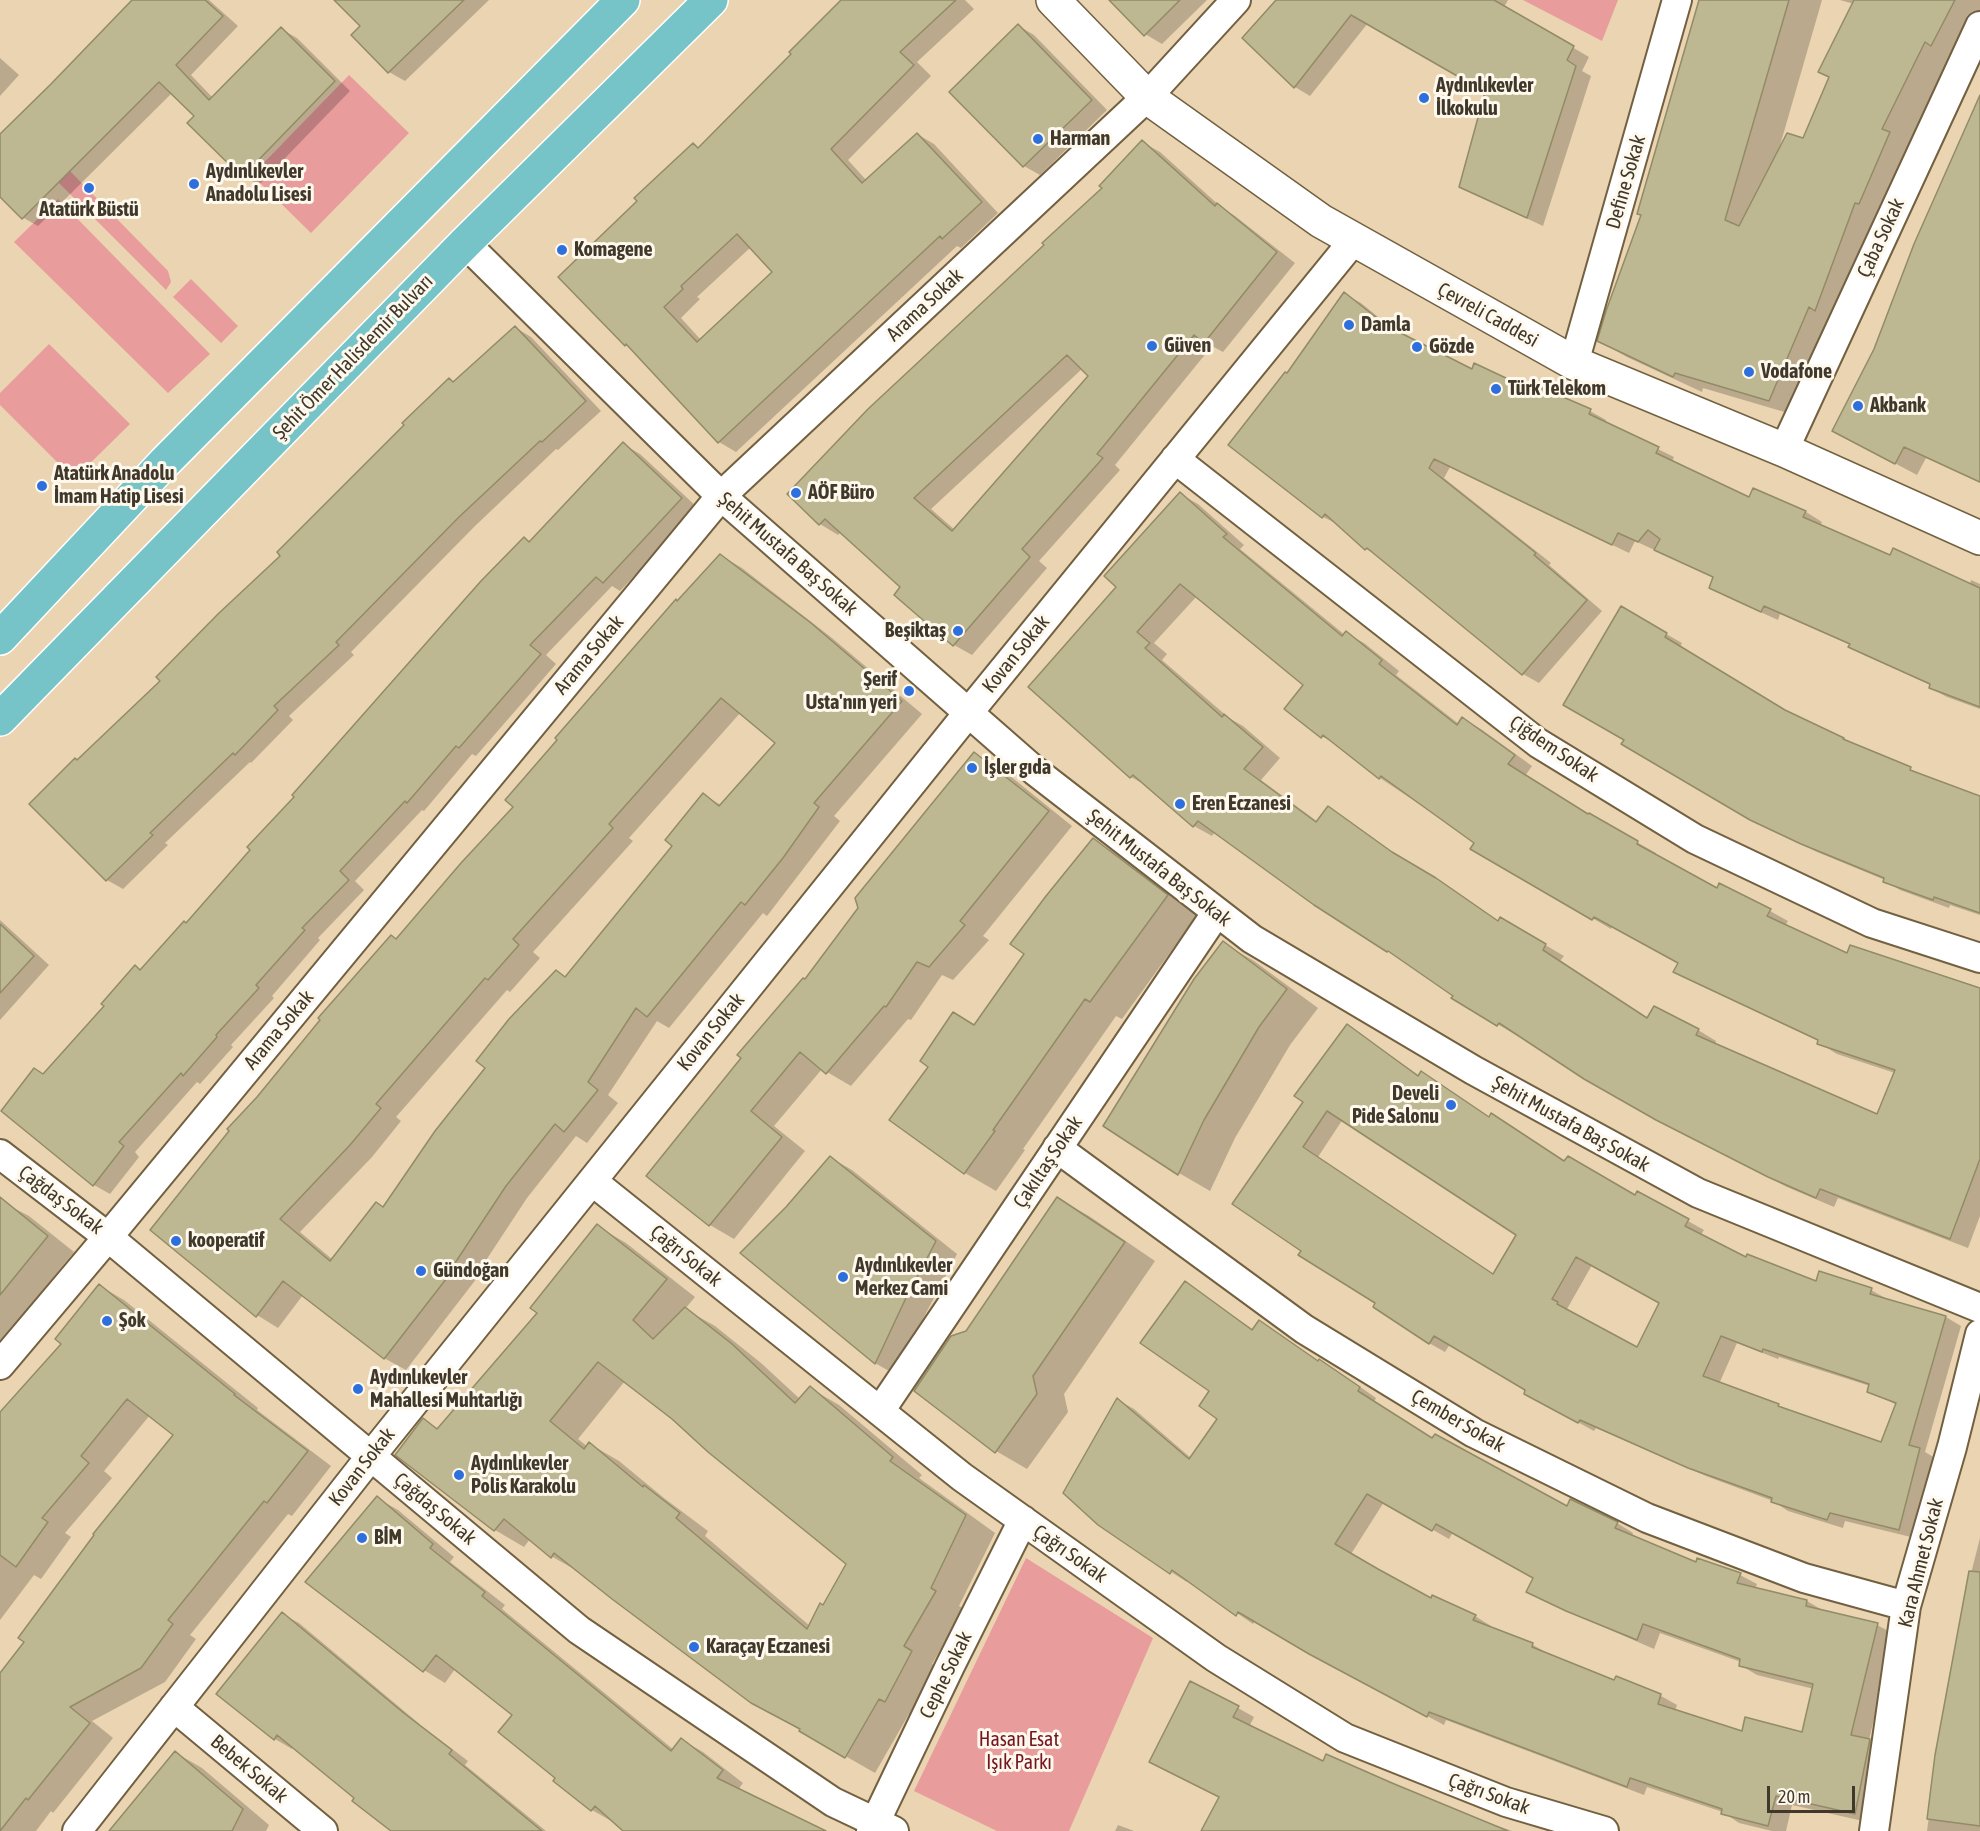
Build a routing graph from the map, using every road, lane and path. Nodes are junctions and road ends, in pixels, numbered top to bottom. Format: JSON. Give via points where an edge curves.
{"nodes":[{"id":1,"x":623,"y":0,"type":"edge"},
{"id":2,"x":711,"y":0,"type":"edge"},
{"id":3,"x":1053,"y":0,"type":"edge"},
{"id":4,"x":1236,"y":0,"type":"edge"},
{"id":5,"x":1677,"y":0,"type":"edge"},
{"id":6,"x":1980,"y":26,"type":"edge"},
{"id":7,"x":1148,"y":97,"type":"junction"},
{"id":8,"x":1354,"y":240,"type":"junction"},
{"id":9,"x":465,"y":243,"type":"junction"},
{"id":10,"x":1574,"y":363,"type":"junction"},
{"id":11,"x":1784,"y":450,"type":"junction"},
{"id":12,"x":1175,"y":459,"type":"junction"},
{"id":13,"x":721,"y":496,"type":"junction"},
{"id":14,"x":1980,"y":538,"type":"edge"},
{"id":15,"x":0,"y":638,"type":"edge"},
{"id":16,"x":969,"y":712,"type":"junction"},
{"id":17,"x":0,"y":719,"type":"edge"},
{"id":18,"x":1216,"y":912,"type":"junction"},
{"id":19,"x":1980,"y":958,"type":"edge"},
{"id":20,"x":1057,"y":1148,"type":"junction"},
{"id":21,"x":0,"y":1154,"type":"edge"},
{"id":22,"x":591,"y":1181,"type":"junction"},
{"id":23,"x":108,"y":1237,"type":"junction"},
{"id":24,"x":1980,"y":1308,"type":"edge"},
{"id":25,"x":1980,"y":1334,"type":"edge"},
{"id":26,"x":0,"y":1365,"type":"edge"},
{"id":27,"x":880,"y":1411,"type":"junction"},
{"id":28,"x":371,"y":1456,"type":"junction"},
{"id":29,"x":1023,"y":1520,"type":"junction"},
{"id":30,"x":1906,"y":1606,"type":"junction"},
{"id":31,"x":174,"y":1707,"type":"junction"},
{"id":32,"x":880,"y":1828,"type":"edge"},
{"id":33,"x":77,"y":1831,"type":"edge"},
{"id":34,"x":323,"y":1831,"type":"edge"},
{"id":35,"x":1604,"y":1831,"type":"edge"},
{"id":36,"x":1874,"y":1831,"type":"edge"}],
"edges":[{"from":1,"to":15,"type":"highway","via":[[165,462]]},
{"from":2,"to":9,"type":"highway","name":"Şehit Ömer Halisdemir Bulvarı"},
{"from":3,"to":7,"type":"main road","name":"Çevreli Caddesi"},
{"from":4,"to":7,"type":"street","name":"Arama Sokak"},
{"from":5,"to":10,"type":"street","name":"Define Sokak"},
{"from":6,"to":11,"type":"street","name":"Çaba Sokak"},
{"from":7,"to":8,"type":"main road","name":"Çevreli Caddesi","via":[[1320,221]]},
{"from":7,"to":13,"type":"street","name":"Arama Sokak"},
{"from":8,"to":10,"type":"main road","name":"Çevreli Caddesi"},
{"from":8,"to":12,"type":"street","name":"Kovan Sokak"},
{"from":9,"to":13,"type":"street","name":"Şehit Mustafa Baş Sokak"},
{"from":9,"to":17,"type":"highway","name":"Şehit Ömer Halisdemir Bulvarı"},
{"from":10,"to":11,"type":"main road","name":"Çevreli Caddesi"},
{"from":11,"to":14,"type":"main road","name":"Çevreli Caddesi"},
{"from":12,"to":16,"type":"street","name":"Kovan Sokak"},
{"from":12,"to":19,"type":"street","name":"Çiğdem Sokak","via":[[1548,749],[1695,839],[1872,923]]},
{"from":13,"to":16,"type":"street","name":"Şehit Mustafa Baş Sokak"},
{"from":13,"to":23,"type":"street","name":"Arama Sokak"},
{"from":16,"to":18,"type":"street","name":"Şehit Mustafa Baş Sokak","via":[[1035,771]]},
{"from":16,"to":22,"type":"street","name":"Kovan Sokak"},
{"from":18,"to":20,"type":"street","name":"Çakıltaş Sokak"},
{"from":18,"to":24,"type":"street","name":"Şehit Mustafa Baş Sokak","via":[[1252,939],[1473,1070],[1698,1193]]},
{"from":20,"to":27,"type":"street","name":"Çakıltaş Sokak"},
{"from":20,"to":30,"type":"street","name":"Çember Sokak","via":[[1304,1329],[1474,1433],[1647,1518],[1804,1578]]},
{"from":21,"to":23,"type":"street","name":"Çağdaş Sokak"},
{"from":22,"to":27,"type":"street","name":"Çağrı Sokak"},
{"from":22,"to":28,"type":"street","name":"Kovan Sokak"},
{"from":23,"to":26,"type":"street","name":"Arama Sokak"},
{"from":23,"to":28,"type":"street","name":"Çağdaş Sokak"},
{"from":25,"to":30,"type":"street","name":"Kara Ahmet Sokak"},
{"from":27,"to":29,"type":"street","name":"Çağrı Sokak"},
{"from":28,"to":31,"type":"street","name":"Kovan Sokak"},
{"from":28,"to":32,"type":"street","name":"Çağdaş Sokak","via":[[579,1630],[833,1802]]},
{"from":29,"to":32,"type":"street","name":"Cephe Sokak","via":[[950,1666]]},
{"from":29,"to":35,"type":"street","name":"Çağrı Sokak","via":[[1216,1658],[1345,1738],[1506,1802]]},
{"from":30,"to":36,"type":"street","name":"Kara Ahmet Sokak"},
{"from":31,"to":33,"type":"street","name":"Kovan Sokak"},
{"from":31,"to":34,"type":"street","name":"Bebek Sokak"}]}
